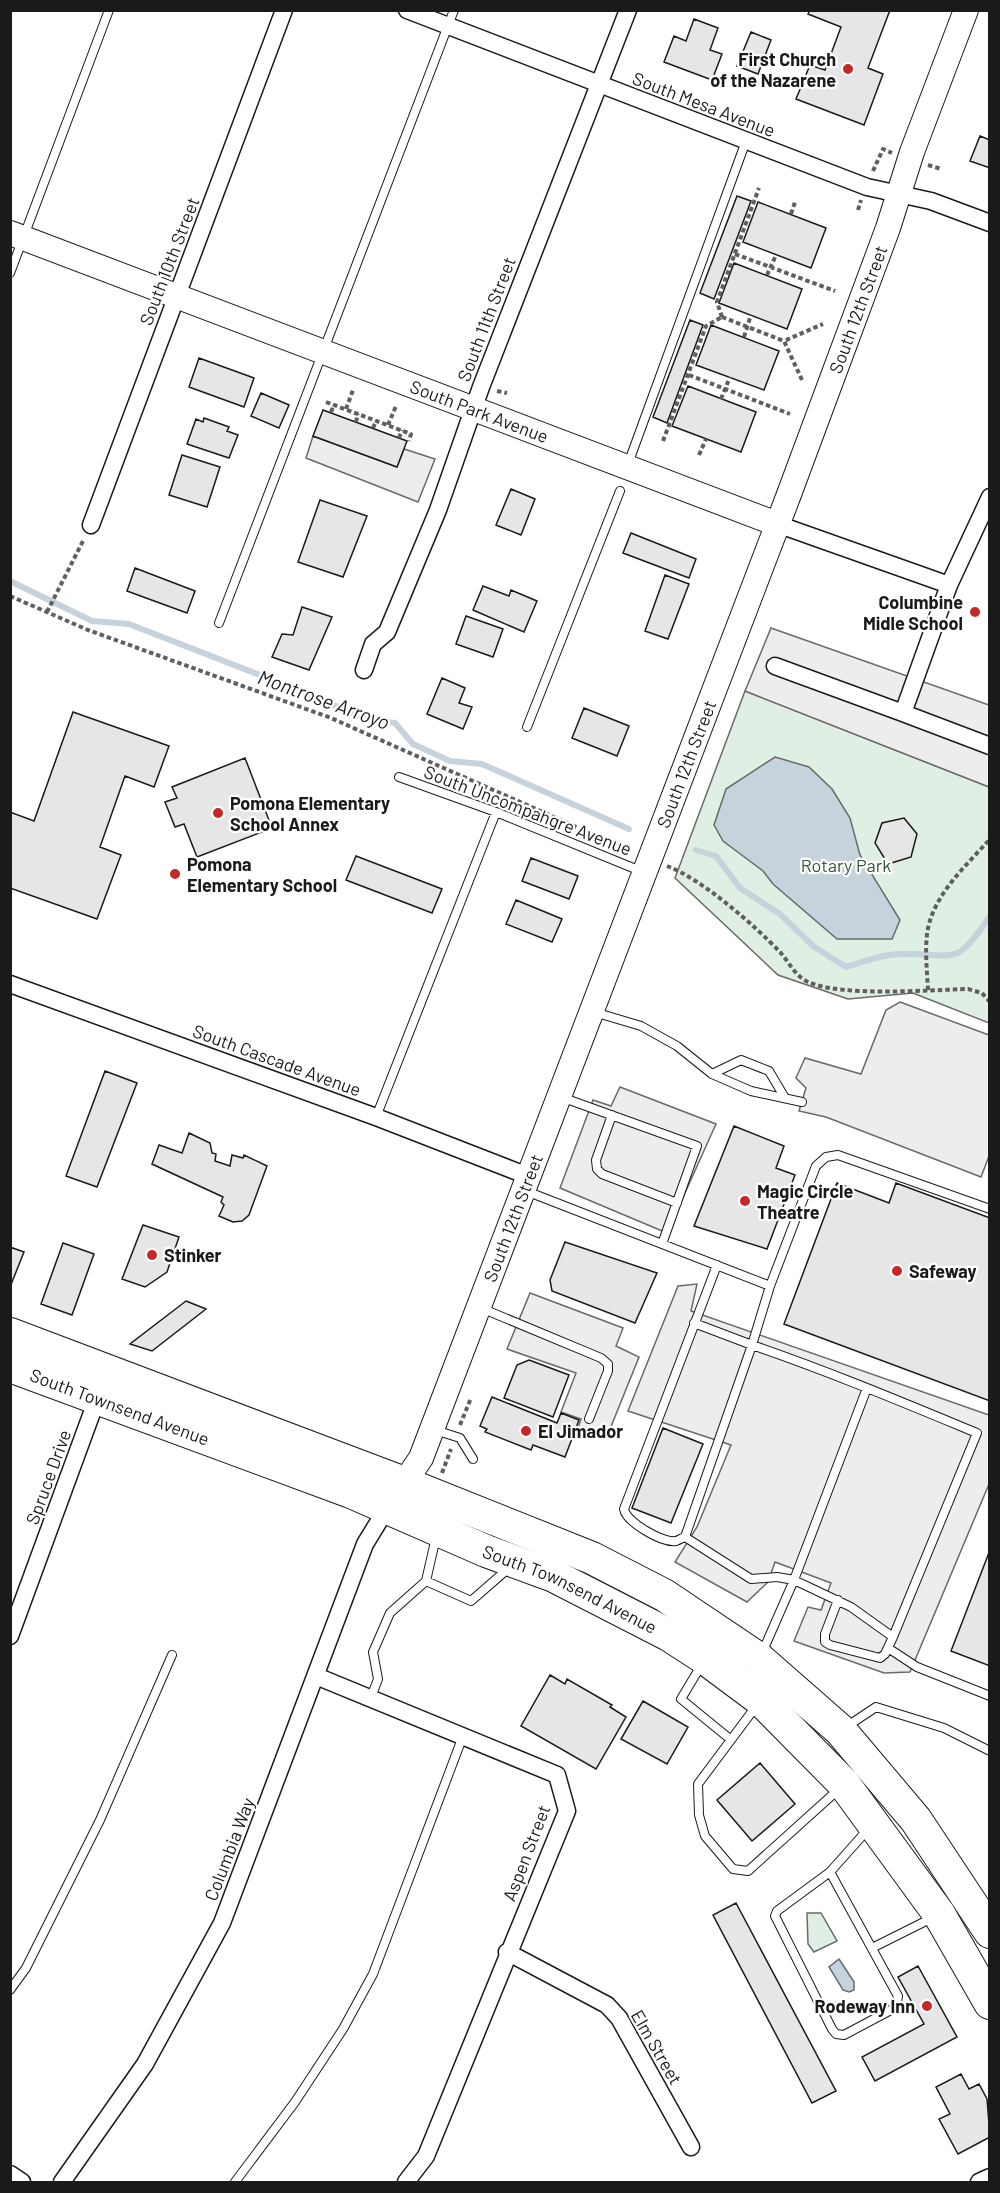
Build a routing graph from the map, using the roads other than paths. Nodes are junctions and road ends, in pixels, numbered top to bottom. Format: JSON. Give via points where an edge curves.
{"nodes":[{"id":1,"x":109,"y":10,"type":"edge"},
{"id":2,"x":284,"y":10,"type":"edge"},
{"id":3,"x":407,"y":10,"type":"edge"},
{"id":4,"x":453,"y":10,"type":"edge"},
{"id":5,"x":628,"y":10,"type":"edge"},
{"id":6,"x":966,"y":10,"type":"edge"},
{"id":7,"x":447,"y":27,"type":"junction"},
{"id":8,"x":600,"y":85,"type":"junction"},
{"id":9,"x":746,"y":141,"type":"junction"},
{"id":10,"x":898,"y":194,"type":"junction"},
{"id":11,"x":990,"y":223,"type":"edge"},
{"id":12,"x":17,"y":236,"type":"edge"},
{"id":13,"x":10,"y":273,"type":"edge"},
{"id":14,"x":177,"y":296,"type":"junction"},
{"id":15,"x":325,"y":352,"type":"junction"},
{"id":16,"x":473,"y":409,"type":"junction"},
{"id":17,"x":626,"y":467,"type":"junction"},
{"id":18,"x":620,"y":491,"type":"dead end"},
{"id":19,"x":990,"y":497,"type":"edge"},
{"id":20,"x":777,"y":524,"type":"junction"},
{"id":21,"x":91,"y":525,"type":"road end"},
{"id":22,"x":949,"y":585,"type":"junction"},
{"id":23,"x":219,"y":623,"type":"dead end"},
{"id":24,"x":776,"y":666,"type":"dead end"},
{"id":25,"x":364,"y":670,"type":"dead end"},
{"id":26,"x":903,"y":713,"type":"junction"},
{"id":27,"x":527,"y":727,"type":"dead end"},
{"id":28,"x":990,"y":746,"type":"edge"},
{"id":29,"x":399,"y":777,"type":"dead end"},
{"id":30,"x":496,"y":812,"type":"junction"},
{"id":31,"x":654,"y":869,"type":"junction"},
{"id":32,"x":10,"y":984,"type":"edge"},
{"id":33,"x":590,"y":1011,"type":"junction"},
{"id":34,"x":712,"y":1074,"type":"junction"},
{"id":35,"x":558,"y":1095,"type":"junction"},
{"id":36,"x":785,"y":1098,"type":"junction"},
{"id":37,"x":802,"y":1102,"type":"dead end"},
{"id":38,"x":612,"y":1115,"type":"junction"},
{"id":39,"x":376,"y":1117,"type":"junction"},
{"id":40,"x":525,"y":1183,"type":"junction"},
{"id":41,"x":677,"y":1203,"type":"junction"},
{"id":42,"x":990,"y":1209,"type":"edge"},
{"id":43,"x":662,"y":1244,"type":"junction"},
{"id":44,"x":717,"y":1265,"type":"junction"},
{"id":45,"x":770,"y":1286,"type":"junction"},
{"id":46,"x":478,"y":1306,"type":"junction"},
{"id":47,"x":694,"y":1323,"type":"junction"},
{"id":48,"x":10,"y":1334,"type":"edge"},
{"id":49,"x":752,"y":1345,"type":"junction"},
{"id":50,"x":10,"y":1366,"type":"edge"},
{"id":51,"x":867,"y":1388,"type":"junction"},
{"id":52,"x":97,"y":1399,"type":"junction"},
{"id":53,"x":589,"y":1419,"type":"dead end"},
{"id":54,"x":432,"y":1429,"type":"junction"},
{"id":55,"x":473,"y":1459,"type":"dead end"},
{"id":56,"x":396,"y":1495,"type":"junction"},
{"id":57,"x":438,"y":1531,"type":"junction"},
{"id":58,"x":685,"y":1537,"type":"junction"},
{"id":59,"x":515,"y":1562,"type":"junction"},
{"id":60,"x":794,"y":1580,"type":"junction"},
{"id":61,"x":426,"y":1581,"type":"junction"},
{"id":62,"x":837,"y":1600,"type":"junction"},
{"id":63,"x":10,"y":1636,"type":"edge"},
{"id":64,"x":893,"y":1636,"type":"junction"},
{"id":65,"x":888,"y":1648,"type":"junction"},
{"id":66,"x":172,"y":1655,"type":"dead end"},
{"id":67,"x":705,"y":1659,"type":"junction"},
{"id":68,"x":759,"y":1659,"type":"junction"},
{"id":69,"x":316,"y":1676,"type":"junction"},
{"id":70,"x":990,"y":1696,"type":"edge"},
{"id":71,"x":370,"y":1700,"type":"junction"},
{"id":72,"x":761,"y":1700,"type":"junction"},
{"id":73,"x":840,"y":1730,"type":"junction"},
{"id":74,"x":463,"y":1736,"type":"junction"},
{"id":75,"x":730,"y":1739,"type":"junction"},
{"id":76,"x":990,"y":1751,"type":"edge"},
{"id":77,"x":844,"y":1784,"type":"junction"},
{"id":78,"x":874,"y":1823,"type":"junction"},
{"id":79,"x":830,"y":1872,"type":"junction"},
{"id":80,"x":939,"y":1914,"type":"junction"},
{"id":81,"x":990,"y":1932,"type":"edge"},
{"id":82,"x":872,"y":1948,"type":"junction"},
{"id":83,"x":507,"y":1952,"type":"junction"},
{"id":84,"x":10,"y":1990,"type":"edge"},
{"id":85,"x":990,"y":2002,"type":"edge"},
{"id":86,"x":691,"y":2147,"type":"dead end"},
{"id":87,"x":10,"y":2174,"type":"edge"},
{"id":88,"x":990,"y":2177,"type":"edge"},
{"id":89,"x":22,"y":2182,"type":"edge"},
{"id":90,"x":62,"y":2182,"type":"edge"},
{"id":91,"x":235,"y":2182,"type":"edge"},
{"id":92,"x":406,"y":2182,"type":"edge"},
{"id":93,"x":979,"y":2182,"type":"edge"}],
"edges":[{"from":1,"to":12,"type":"lane"},
{"from":2,"to":14,"type":"street","name":"South 10th Street"},
{"from":3,"to":7,"type":"street","name":"South Mesa Avenue"},
{"from":4,"to":7,"type":"lane"},
{"from":5,"to":8,"type":"street","name":"South 11th Street"},
{"from":6,"to":10,"type":"street","name":"South 12th Street"},
{"from":7,"to":8,"type":"street","name":"South Mesa Avenue"},
{"from":7,"to":15,"type":"lane"},
{"from":8,"to":9,"type":"street","name":"South Mesa Avenue"},
{"from":8,"to":16,"type":"street","name":"South 11th Street"},
{"from":9,"to":10,"type":"street","name":"South Mesa Avenue","via":[[867,187]]},
{"from":9,"to":17,"type":"lane"},
{"from":10,"to":11,"type":"street","name":"South Mesa Avenue","via":[[931,201]]},
{"from":10,"to":20,"type":"street","name":"South 12th Street"},
{"from":12,"to":13,"type":"lane"},
{"from":12,"to":14,"type":"street","name":"South Park Avenue"},
{"from":14,"to":15,"type":"street","name":"South Park Avenue"},
{"from":14,"to":21,"type":"street","name":"South 10th Street"},
{"from":15,"to":16,"type":"street","name":"South Park Avenue"},
{"from":15,"to":23,"type":"lane"},
{"from":16,"to":17,"type":"street","name":"South Park Avenue"},
{"from":16,"to":25,"type":"street","name":"South 11th Street","via":[[421,551],[387,632],[373,644]]},
{"from":17,"to":20,"type":"street","name":"South Park Avenue"},
{"from":18,"to":27,"type":"lane"},
{"from":19,"to":22,"type":"street"},
{"from":20,"to":22,"type":"street","name":"South Park Avenue"},
{"from":20,"to":31,"type":"street","name":"South 12th Street"},
{"from":22,"to":26,"type":"street"},
{"from":24,"to":26,"type":"street"},
{"from":26,"to":28,"type":"street"},
{"from":29,"to":30,"type":"lane","name":"South Uncompahgre Avenue"},
{"from":30,"to":31,"type":"lane","name":"South Uncompahgre Avenue"},
{"from":30,"to":39,"type":"lane"},
{"from":31,"to":33,"type":"street","name":"South 12th Street"},
{"from":32,"to":39,"type":"street","name":"South Cascade Avenue"},
{"from":33,"to":34,"type":"lane","via":[[641,1026],[677,1046]]},
{"from":33,"to":35,"type":"street","name":"South 12th Street"},
{"from":34,"to":36,"type":"lane","via":[[751,1092]]},
{"from":34,"to":36,"type":"lane","via":[[741,1060],[769,1071]]},
{"from":35,"to":38,"type":"lane"},
{"from":35,"to":40,"type":"street","name":"South 12th Street"},
{"from":36,"to":37,"type":"lane"},
{"from":38,"to":41,"type":"lane","via":[[596,1160],[597,1169]]},
{"from":38,"to":41,"type":"lane","via":[[697,1146]]},
{"from":39,"to":40,"type":"street","name":"South Cascade Avenue"},
{"from":40,"to":43,"type":"lane"},
{"from":40,"to":46,"type":"street","name":"South 12th Street"},
{"from":41,"to":43,"type":"lane"},
{"from":42,"to":45,"type":"lane","via":[[838,1155],[826,1157],[816,1166]]},
{"from":43,"to":44,"type":"lane"},
{"from":44,"to":45,"type":"lane"},
{"from":44,"to":47,"type":"lane"},
{"from":45,"to":49,"type":"lane"},
{"from":46,"to":53,"type":"lane","via":[[608,1364]]},
{"from":46,"to":54,"type":"street","name":"South 12th Street"},
{"from":47,"to":49,"type":"lane"},
{"from":47,"to":58,"type":"lane","via":[[624,1509],[629,1521],[664,1539],[675,1541]]},
{"from":48,"to":56,"type":"highway","name":"South Townsend Avenue"},
{"from":49,"to":51,"type":"lane"},
{"from":49,"to":58,"type":"lane"},
{"from":50,"to":52,"type":"highway","name":"South Townsend Avenue"},
{"from":51,"to":60,"type":"lane"},
{"from":51,"to":64,"type":"lane","via":[[977,1433]]},
{"from":52,"to":56,"type":"highway","name":"South Townsend Avenue"},
{"from":52,"to":63,"type":"street","name":"Spruce Drive"},
{"from":54,"to":55,"type":"lane","via":[[460,1438]]},
{"from":54,"to":56,"type":"street","name":"South 12th Street","via":[[417,1466]]},
{"from":56,"to":57,"type":"highway","name":"South Townsend Avenue"},
{"from":56,"to":68,"type":"highway","name":"South Townsend Avenue","via":[[592,1558],[664,1595]]},
{"from":56,"to":69,"type":"street","name":"Columbia Way","via":[[365,1544]]},
{"from":57,"to":59,"type":"highway","name":"South Townsend Avenue"},
{"from":57,"to":61,"type":"lane"},
{"from":58,"to":60,"type":"lane","via":[[751,1579]]},
{"from":59,"to":61,"type":"lane","via":[[471,1601]]},
{"from":59,"to":67,"type":"highway","name":"South Townsend Avenue","via":[[554,1576],[630,1614]]},
{"from":60,"to":62,"type":"lane"},
{"from":60,"to":68,"type":"lane"},
{"from":61,"to":71,"type":"lane","via":[[390,1613],[373,1652],[378,1679]]},
{"from":62,"to":64,"type":"lane"},
{"from":62,"to":65,"type":"lane","via":[[825,1642],[873,1658],[880,1658]]},
{"from":64,"to":65,"type":"lane"},
{"from":65,"to":70,"type":"lane","via":[[917,1666]]},
{"from":66,"to":84,"type":"lane","via":[[100,1820],[26,1968]]},
{"from":67,"to":72,"type":"highway","name":"South Townsend Avenue"},
{"from":67,"to":75,"type":"lane","via":[[681,1699]]},
{"from":68,"to":73,"type":"highway","name":"South Townsend Avenue"},
{"from":69,"to":71,"type":"street","name":"Aspen Street"},
{"from":69,"to":90,"type":"street","name":"Columbia Way","via":[[222,1923],[145,2064]]},
{"from":71,"to":74,"type":"street","name":"Aspen Street"},
{"from":72,"to":75,"type":"lane"},
{"from":72,"to":77,"type":"highway","name":"South Townsend Avenue"},
{"from":73,"to":76,"type":"lane","via":[[876,1707],[944,1728]]},
{"from":73,"to":81,"type":"highway","name":"South Townsend Avenue","via":[[916,1820]]},
{"from":74,"to":83,"type":"street","name":"Aspen Street","via":[[557,1775],[567,1811]]},
{"from":74,"to":91,"type":"lane","via":[[373,1974],[301,2093]]},
{"from":75,"to":77,"type":"lane","via":[[698,1784],[699,1815],[705,1836],[733,1869],[748,1871]]},
{"from":77,"to":78,"type":"highway","name":"South Townsend Avenue"},
{"from":78,"to":79,"type":"lane"},
{"from":78,"to":80,"type":"highway","name":"South Townsend Avenue"},
{"from":79,"to":82,"type":"lane"},
{"from":79,"to":82,"type":"lane","via":[[775,1916],[836,2034],[844,2035],[897,2003],[898,1996]]},
{"from":80,"to":82,"type":"lane"},
{"from":80,"to":85,"type":"highway","name":"South Townsend Avenue"},
{"from":83,"to":86,"type":"street","name":"Elm Street","via":[[607,2005],[619,2018]]},
{"from":83,"to":92,"type":"street","name":"Aspen Street","via":[[426,2156]]},
{"from":87,"to":89,"type":"street"},
{"from":88,"to":93,"type":"street"}]}
